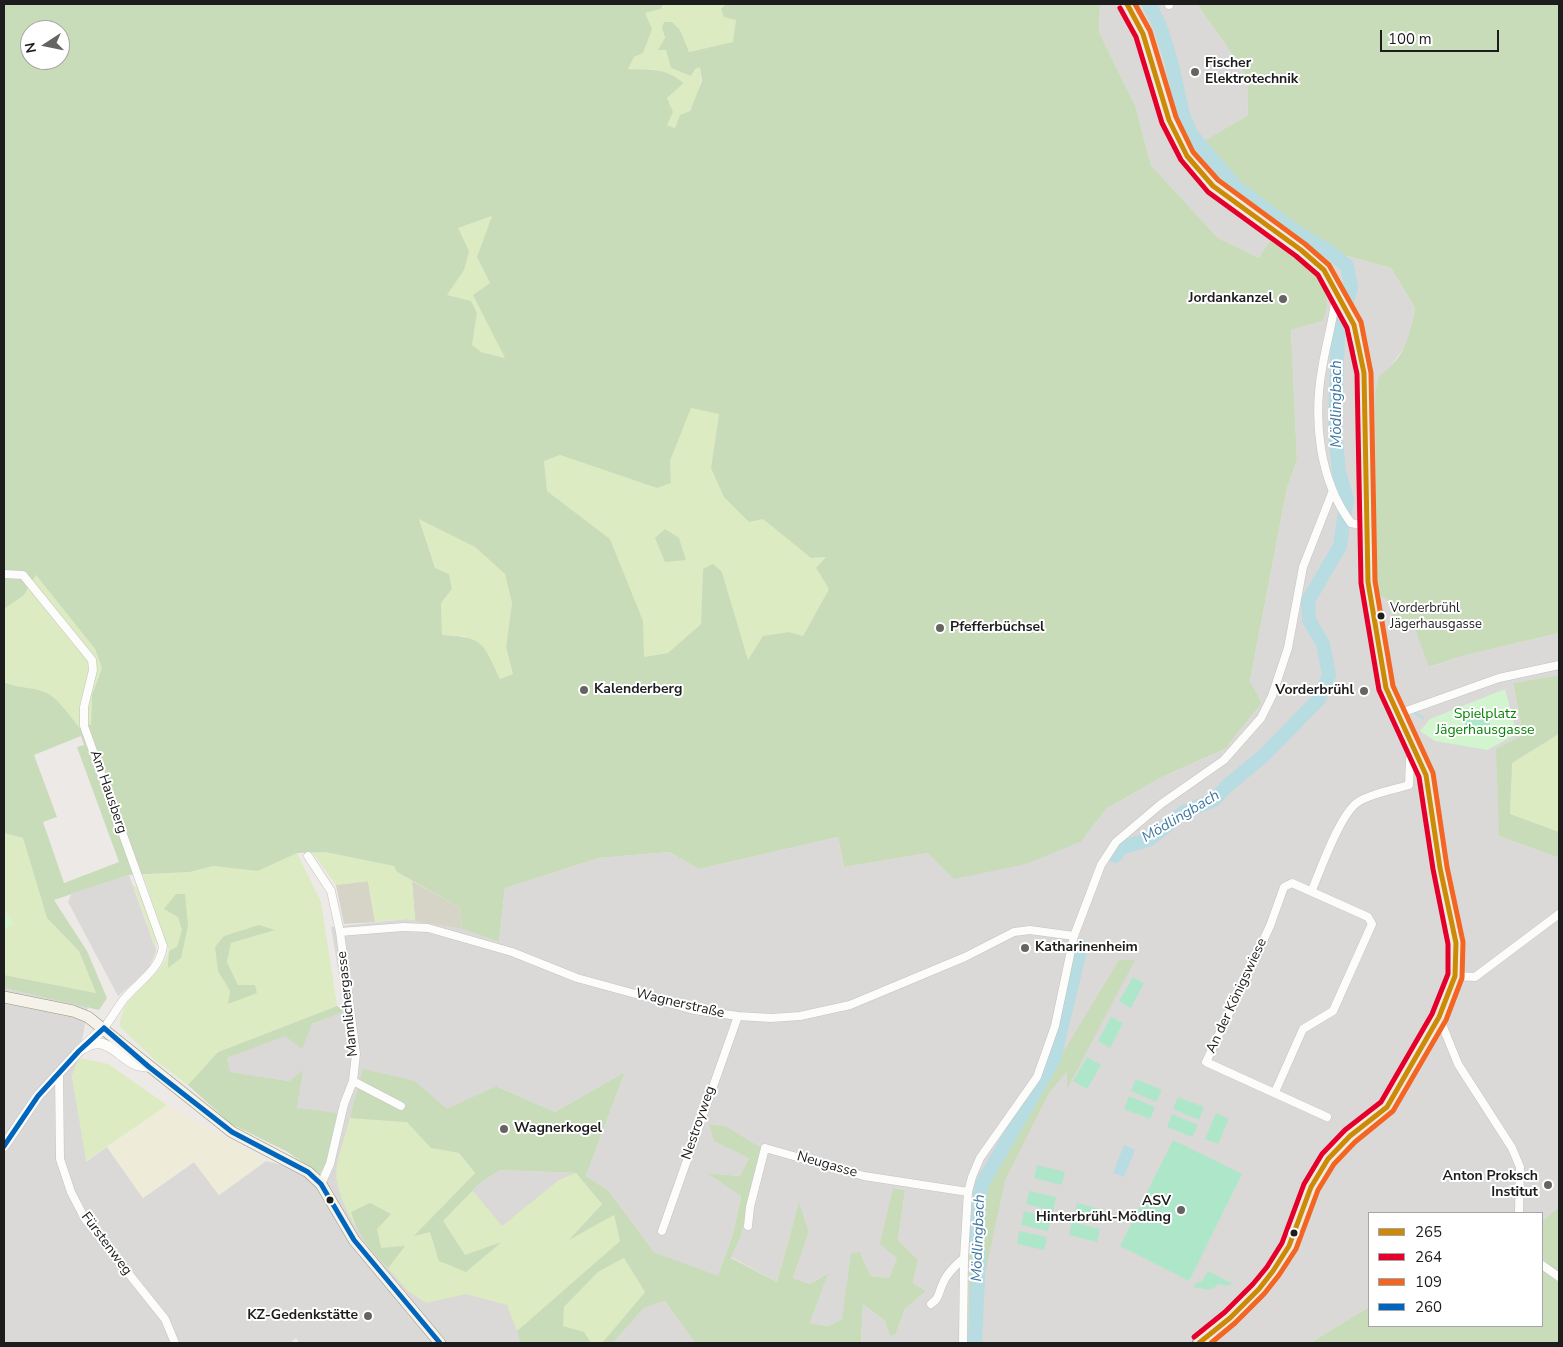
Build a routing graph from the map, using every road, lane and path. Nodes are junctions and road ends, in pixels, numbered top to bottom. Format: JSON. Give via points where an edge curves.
{"nodes":[{"id":1,"x":1127,"y":4,"type":"edge"},
{"id":2,"x":1339,"y":293,"type":"junction"},
{"id":3,"x":1332,"y":493,"type":"junction"},
{"id":4,"x":1366,"y":526,"type":"junction"},
{"id":5,"x":4,"y":574,"type":"edge"},
{"id":6,"x":1559,"y":665,"type":"edge"},
{"id":7,"x":1398,"y":714,"type":"junction"},
{"id":8,"x":1416,"y":749,"type":"junction"},
{"id":9,"x":308,"y":856,"type":"dead end"},
{"id":10,"x":1312,"y":890,"type":"junction"},
{"id":11,"x":1559,"y":914,"type":"edge"},
{"id":12,"x":340,"y":932,"type":"junction"},
{"id":13,"x":1074,"y":936,"type":"junction"},
{"id":14,"x":1455,"y":976,"type":"junction"},
{"id":15,"x":4,"y":997,"type":"edge"},
{"id":16,"x":738,"y":1016,"type":"junction"},
{"id":17,"x":1439,"y":1017,"type":"junction"},
{"id":18,"x":104,"y":1028,"type":"junction"},
{"id":19,"x":79,"y":1051,"type":"junction"},
{"id":20,"x":149,"y":1067,"type":"junction"},
{"id":21,"x":59,"y":1074,"type":"junction"},
{"id":22,"x":353,"y":1080,"type":"junction"},
{"id":23,"x":1275,"y":1092,"type":"junction"},
{"id":24,"x":401,"y":1106,"type":"dead end"},
{"id":25,"x":1327,"y":1117,"type":"dead end"},
{"id":26,"x":4,"y":1146,"type":"edge"},
{"id":27,"x":321,"y":1184,"type":"junction"},
{"id":28,"x":968,"y":1192,"type":"junction"},
{"id":29,"x":1519,"y":1212,"type":"edge"},
{"id":30,"x":748,"y":1226,"type":"dead end"},
{"id":31,"x":662,"y":1230,"type":"dead end"},
{"id":32,"x":964,"y":1258,"type":"junction"},
{"id":33,"x":1543,"y":1265,"type":"edge"},
{"id":34,"x":1559,"y":1277,"type":"edge"},
{"id":35,"x":931,"y":1304,"type":"dead end"},
{"id":36,"x":175,"y":1343,"type":"edge"},
{"id":37,"x":440,"y":1343,"type":"edge"},
{"id":38,"x":963,"y":1343,"type":"edge"},
{"id":39,"x":1199,"y":1343,"type":"edge"}],
"edges":[{"from":1,"to":2,"type":"main road","via":[[1142,34],[1169,120],[1187,156],[1213,186],[1324,270]]},
{"from":2,"to":3,"type":"street","via":[[1321,370],[1318,416],[1321,450]]},
{"from":2,"to":4,"type":"main road","via":[[1354,325],[1364,373]]},
{"from":3,"to":4,"type":"street","via":[[1351,523]]},
{"from":3,"to":13,"type":"street","via":[[1303,567],[1288,648],[1261,718],[1224,760],[1161,804],[1116,842],[1101,865]]},
{"from":4,"to":7,"type":"main road","via":[[1368,582],[1380,662],[1386,688]]},
{"from":5,"to":18,"type":"street","name":"Am Hausberg","via":[[23,575],[92,660],[84,726],[163,946],[162,956],[154,970],[126,997]]},
{"from":6,"to":7,"type":"street","via":[[1499,678]]},
{"from":7,"to":8,"type":"main road"},
{"from":8,"to":10,"type":"street","via":[[1410,759],[1409,785],[1354,805],[1340,826]]},
{"from":8,"to":14,"type":"main road","via":[[1426,775],[1440,868],[1456,942]]},
{"from":9,"to":12,"type":"street","name":"Mannlichergasse","via":[[331,891]]},
{"from":10,"to":23,"type":"street","name":"An der Königswiese","via":[[1368,917],[1372,924],[1333,1011],[1303,1030]]},
{"from":10,"to":23,"type":"street","name":"An der Königswiese","via":[[1292,883],[1284,887],[1270,926],[1206,1062]]},
{"from":11,"to":14,"type":"street","via":[[1474,977]]},
{"from":12,"to":16,"type":"street","name":"Wagnerstraße","via":[[428,928],[512,952],[578,978],[694,1010]]},
{"from":12,"to":22,"type":"street","name":"Mannlichergasse","via":[[356,1054]]},
{"from":13,"to":16,"type":"street","name":"Wagnerstraße","via":[[1030,930],[1014,932],[926,975],[850,1005],[800,1016]]},
{"from":13,"to":28,"type":"street","via":[[1055,1026],[1038,1077],[980,1158]]},
{"from":14,"to":17,"type":"main road"},
{"from":15,"to":18,"type":"main road","via":[[73,1011]]},
{"from":16,"to":31,"type":"street","name":"Nestroyweg"},
{"from":17,"to":29,"type":"street","via":[[1458,1064],[1512,1148],[1520,1167]]},
{"from":17,"to":39,"type":"main road","via":[[1387,1106],[1328,1159],[1311,1187],[1289,1246],[1260,1289]]},
{"from":18,"to":19,"type":"street"},
{"from":18,"to":20,"type":"main road"},
{"from":19,"to":20,"type":"street","via":[[88,1046],[106,1044],[136,1065]]},
{"from":19,"to":21,"type":"street"},
{"from":20,"to":27,"type":"main road","via":[[232,1132],[295,1164]]},
{"from":21,"to":26,"type":"street","via":[[38,1096]]},
{"from":21,"to":36,"type":"street","name":"Fürstenweg","via":[[60,1159],[71,1192],[85,1219],[165,1319]]},
{"from":22,"to":24,"type":"street"},
{"from":22,"to":27,"type":"street","name":"Mannlichergasse","via":[[330,1164]]},
{"from":23,"to":25,"type":"street","name":"An der Königswiese"},
{"from":27,"to":37,"type":"main road","via":[[354,1240]]},
{"from":28,"to":30,"type":"street","name":"Neugasse","via":[[864,1176],[765,1148]]},
{"from":28,"to":32,"type":"street"},
{"from":32,"to":35,"type":"street","via":[[954,1266],[939,1298]]},
{"from":32,"to":38,"type":"street"},
{"from":33,"to":34,"type":"street"}]}
